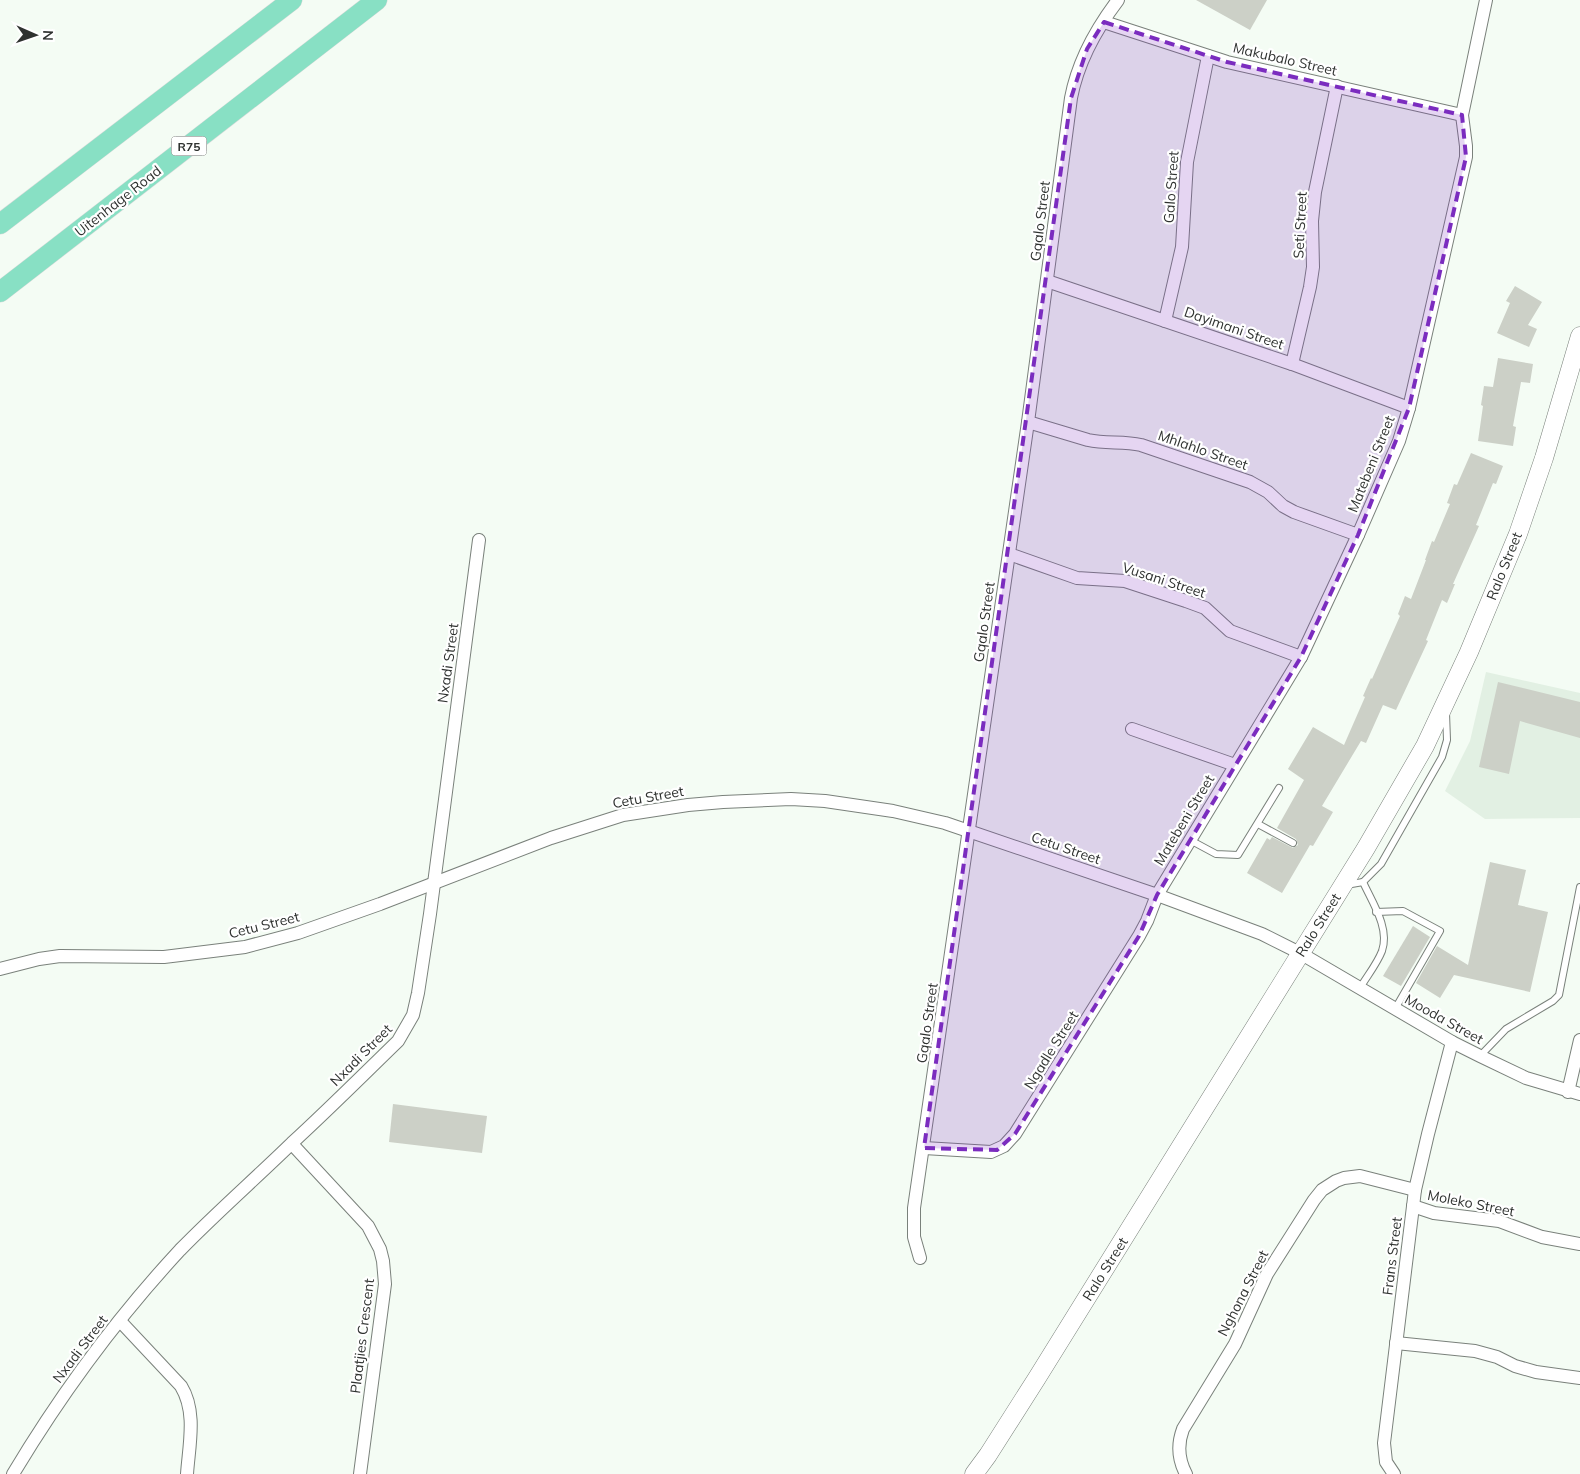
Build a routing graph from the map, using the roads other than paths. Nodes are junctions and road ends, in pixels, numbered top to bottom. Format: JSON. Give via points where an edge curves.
{"nodes":[{"id":1,"x":292,"y":0,"type":"edge"},
{"id":2,"x":377,"y":0,"type":"edge"},
{"id":3,"x":1118,"y":0,"type":"edge"},
{"id":4,"x":1486,"y":0,"type":"edge"},
{"id":5,"x":1104,"y":22,"type":"junction"},
{"id":6,"x":1208,"y":56,"type":"junction"},
{"id":7,"x":1337,"y":86,"type":"junction"},
{"id":8,"x":1462,"y":115,"type":"junction"},
{"id":9,"x":0,"y":224,"type":"edge"},
{"id":10,"x":1047,"y":280,"type":"junction"},
{"id":11,"x":0,"y":292,"type":"edge"},
{"id":12,"x":1166,"y":321,"type":"junction"},
{"id":13,"x":1580,"y":336,"type":"edge"},
{"id":14,"x":1292,"y":364,"type":"junction"},
{"id":15,"x":1409,"y":408,"type":"junction"},
{"id":16,"x":1028,"y":422,"type":"junction"},
{"id":17,"x":1358,"y":535,"type":"junction"},
{"id":18,"x":479,"y":540,"type":"dead end"},
{"id":19,"x":1009,"y":554,"type":"junction"},
{"id":20,"x":1301,"y":657,"type":"junction"},
{"id":21,"x":1446,"y":702,"type":"junction"},
{"id":22,"x":1132,"y":729,"type":"dead end"},
{"id":23,"x":1235,"y":765,"type":"junction"},
{"id":24,"x":1279,"y":788,"type":"dead end"},
{"id":25,"x":1258,"y":824,"type":"junction"},
{"id":26,"x":970,"y":831,"type":"junction"},
{"id":27,"x":1190,"y":840,"type":"junction"},
{"id":28,"x":1293,"y":843,"type":"dead end"},
{"id":29,"x":1363,"y":882,"type":"junction"},
{"id":30,"x":434,"y":883,"type":"junction"},
{"id":31,"x":1343,"y":886,"type":"junction"},
{"id":32,"x":1580,"y":887,"type":"edge"},
{"id":33,"x":1157,"y":895,"type":"junction"},
{"id":34,"x":1376,"y":912,"type":"junction"},
{"id":35,"x":1300,"y":953,"type":"junction"},
{"id":36,"x":0,"y":969,"type":"edge"},
{"id":37,"x":1360,"y":988,"type":"junction"},
{"id":38,"x":1395,"y":1009,"type":"junction"},
{"id":39,"x":1580,"y":1040,"type":"edge"},
{"id":40,"x":1452,"y":1042,"type":"junction"},
{"id":41,"x":1480,"y":1056,"type":"junction"},
{"id":42,"x":1574,"y":1093,"type":"edge"},
{"id":43,"x":292,"y":1144,"type":"junction"},
{"id":44,"x":924,"y":1148,"type":"junction"},
{"id":45,"x":1415,"y":1190,"type":"junction"},
{"id":46,"x":1413,"y":1206,"type":"junction"},
{"id":47,"x":1580,"y":1244,"type":"edge"},
{"id":48,"x":920,"y":1258,"type":"dead end"},
{"id":49,"x":120,"y":1321,"type":"junction"},
{"id":50,"x":1396,"y":1343,"type":"junction"},
{"id":51,"x":1580,"y":1378,"type":"edge"},
{"id":52,"x":13,"y":1474,"type":"edge"},
{"id":53,"x":187,"y":1474,"type":"edge"},
{"id":54,"x":360,"y":1474,"type":"edge"},
{"id":55,"x":974,"y":1474,"type":"edge"},
{"id":56,"x":1186,"y":1474,"type":"edge"},
{"id":57,"x":1394,"y":1474,"type":"edge"}],
"edges":[{"from":1,"to":9,"type":"main road"},
{"from":2,"to":11,"type":"main road","name":"Uitenhage Road","number":"R75"},
{"from":3,"to":5,"type":"street","name":"Gqalo Street"},
{"from":4,"to":8,"type":"street","name":"Matebeni Street"},
{"from":5,"to":6,"type":"street","name":"Makubalo Street"},
{"from":5,"to":10,"type":"street","name":"Gqalo Street","via":[[1086,49],[1074,80]]},
{"from":6,"to":7,"type":"street","name":"Makubalo Street"},
{"from":6,"to":12,"type":"street","name":"Galo Street","via":[[1186,162],[1182,247]]},
{"from":7,"to":8,"type":"street","name":"Makubalo Street"},
{"from":7,"to":14,"type":"street","name":"Seti Street","via":[[1314,199],[1310,287]]},
{"from":8,"to":15,"type":"street","name":"Matebeni Street","via":[[1466,157]]},
{"from":10,"to":12,"type":"street","name":"Dayimani Street"},
{"from":10,"to":16,"type":"street","name":"Gqalo Street"},
{"from":12,"to":14,"type":"street","name":"Dayimani Street"},
{"from":13,"to":21,"type":"street","name":"Ralo Street","via":[[1518,534]]},
{"from":14,"to":15,"type":"street","name":"Dayimani Street"},
{"from":15,"to":17,"type":"street","name":"Matebeni Street","via":[[1399,441]]},
{"from":16,"to":17,"type":"street","name":"Mhlahlo Street","via":[[1093,441],[1141,444],[1250,482],[1294,512]]},
{"from":16,"to":19,"type":"street","name":"Gqalo Street"},
{"from":17,"to":20,"type":"street","name":"Matebeni Street"},
{"from":18,"to":30,"type":"street","name":"Nxadi Street"},
{"from":19,"to":20,"type":"street","name":"Vusani Street","via":[[1077,578],[1125,581],[1186,601],[1205,608],[1230,631]]},
{"from":19,"to":26,"type":"street","name":"Gqalo Street"},
{"from":20,"to":23,"type":"street","name":"Matebeni Street"},
{"from":21,"to":29,"type":"lane","via":[[1447,740],[1442,757],[1382,864]]},
{"from":21,"to":31,"type":"street","name":"Ralo Street","via":[[1420,754]]},
{"from":22,"to":23,"type":"street"},
{"from":23,"to":27,"type":"street","name":"Matebeni Street"},
{"from":24,"to":25,"type":"lane"},
{"from":25,"to":27,"type":"lane","via":[[1240,853],[1234,856],[1216,854]]},
{"from":25,"to":28,"type":"lane"},
{"from":26,"to":30,"type":"street","name":"Cetu Street","via":[[893,811],[824,801],[753,800],[688,805],[623,815],[587,826]]},
{"from":26,"to":33,"type":"street","name":"Cetu Street"},
{"from":26,"to":44,"type":"street","name":"Gqalo Street"},
{"from":27,"to":33,"type":"street","name":"Matebeni Street"},
{"from":29,"to":31,"type":"lane"},
{"from":29,"to":34,"type":"lane"},
{"from":30,"to":36,"type":"street","name":"Cetu Street","via":[[298,933],[245,947],[164,957],[60,956]]},
{"from":30,"to":43,"type":"street","name":"Nxadi Street","via":[[416,1005],[408,1026],[398,1041]]},
{"from":31,"to":35,"type":"street","name":"Ralo Street"},
{"from":32,"to":41,"type":"lane","via":[[1559,995],[1499,1035]]},
{"from":33,"to":35,"type":"street","name":"Cetu Street","via":[[1262,934]]},
{"from":33,"to":44,"type":"street","name":"Ngadle Street","via":[[1140,936],[1009,1142],[992,1152]]},
{"from":34,"to":37,"type":"lane","via":[[1384,940],[1381,952]]},
{"from":34,"to":38,"type":"lane","via":[[1403,911],[1440,931]]},
{"from":35,"to":37,"type":"street","name":"Mooda Street"},
{"from":35,"to":55,"type":"street","name":"Ralo Street"},
{"from":37,"to":38,"type":"street","name":"Mooda Street"},
{"from":38,"to":40,"type":"street","name":"Mooda Street"},
{"from":39,"to":42,"type":"street"},
{"from":40,"to":41,"type":"street","name":"Mooda Street"},
{"from":40,"to":45,"type":"street","name":"Frans Street"},
{"from":41,"to":42,"type":"street","name":"Mooda Street","via":[[1526,1078]]},
{"from":43,"to":49,"type":"street","name":"Nxadi Street","via":[[180,1251]]},
{"from":43,"to":54,"type":"street","name":"Plaatjies Crescent","via":[[368,1226],[384,1261],[384,1296]]},
{"from":44,"to":48,"type":"street","name":"Gqalo Street","via":[[913,1220]]},
{"from":45,"to":46,"type":"street","name":"Frans Street"},
{"from":45,"to":56,"type":"street","name":"Nghona Street","via":[[1353,1176],[1328,1185],[1314,1200],[1267,1274],[1235,1344],[1183,1429],[1179,1452]]},
{"from":46,"to":47,"type":"street","name":"Moleko Street","via":[[1434,1213],[1499,1221],[1542,1237]]},
{"from":46,"to":50,"type":"street","name":"Frans Street"},
{"from":49,"to":52,"type":"street","name":"Nxadi Street","via":[[82,1370]]},
{"from":49,"to":53,"type":"street","via":[[187,1396],[190,1419]]},
{"from":50,"to":51,"type":"street","via":[[1475,1351],[1536,1372]]},
{"from":50,"to":57,"type":"street","name":"Frans Street","via":[[1384,1443],[1386,1462]]}]}
